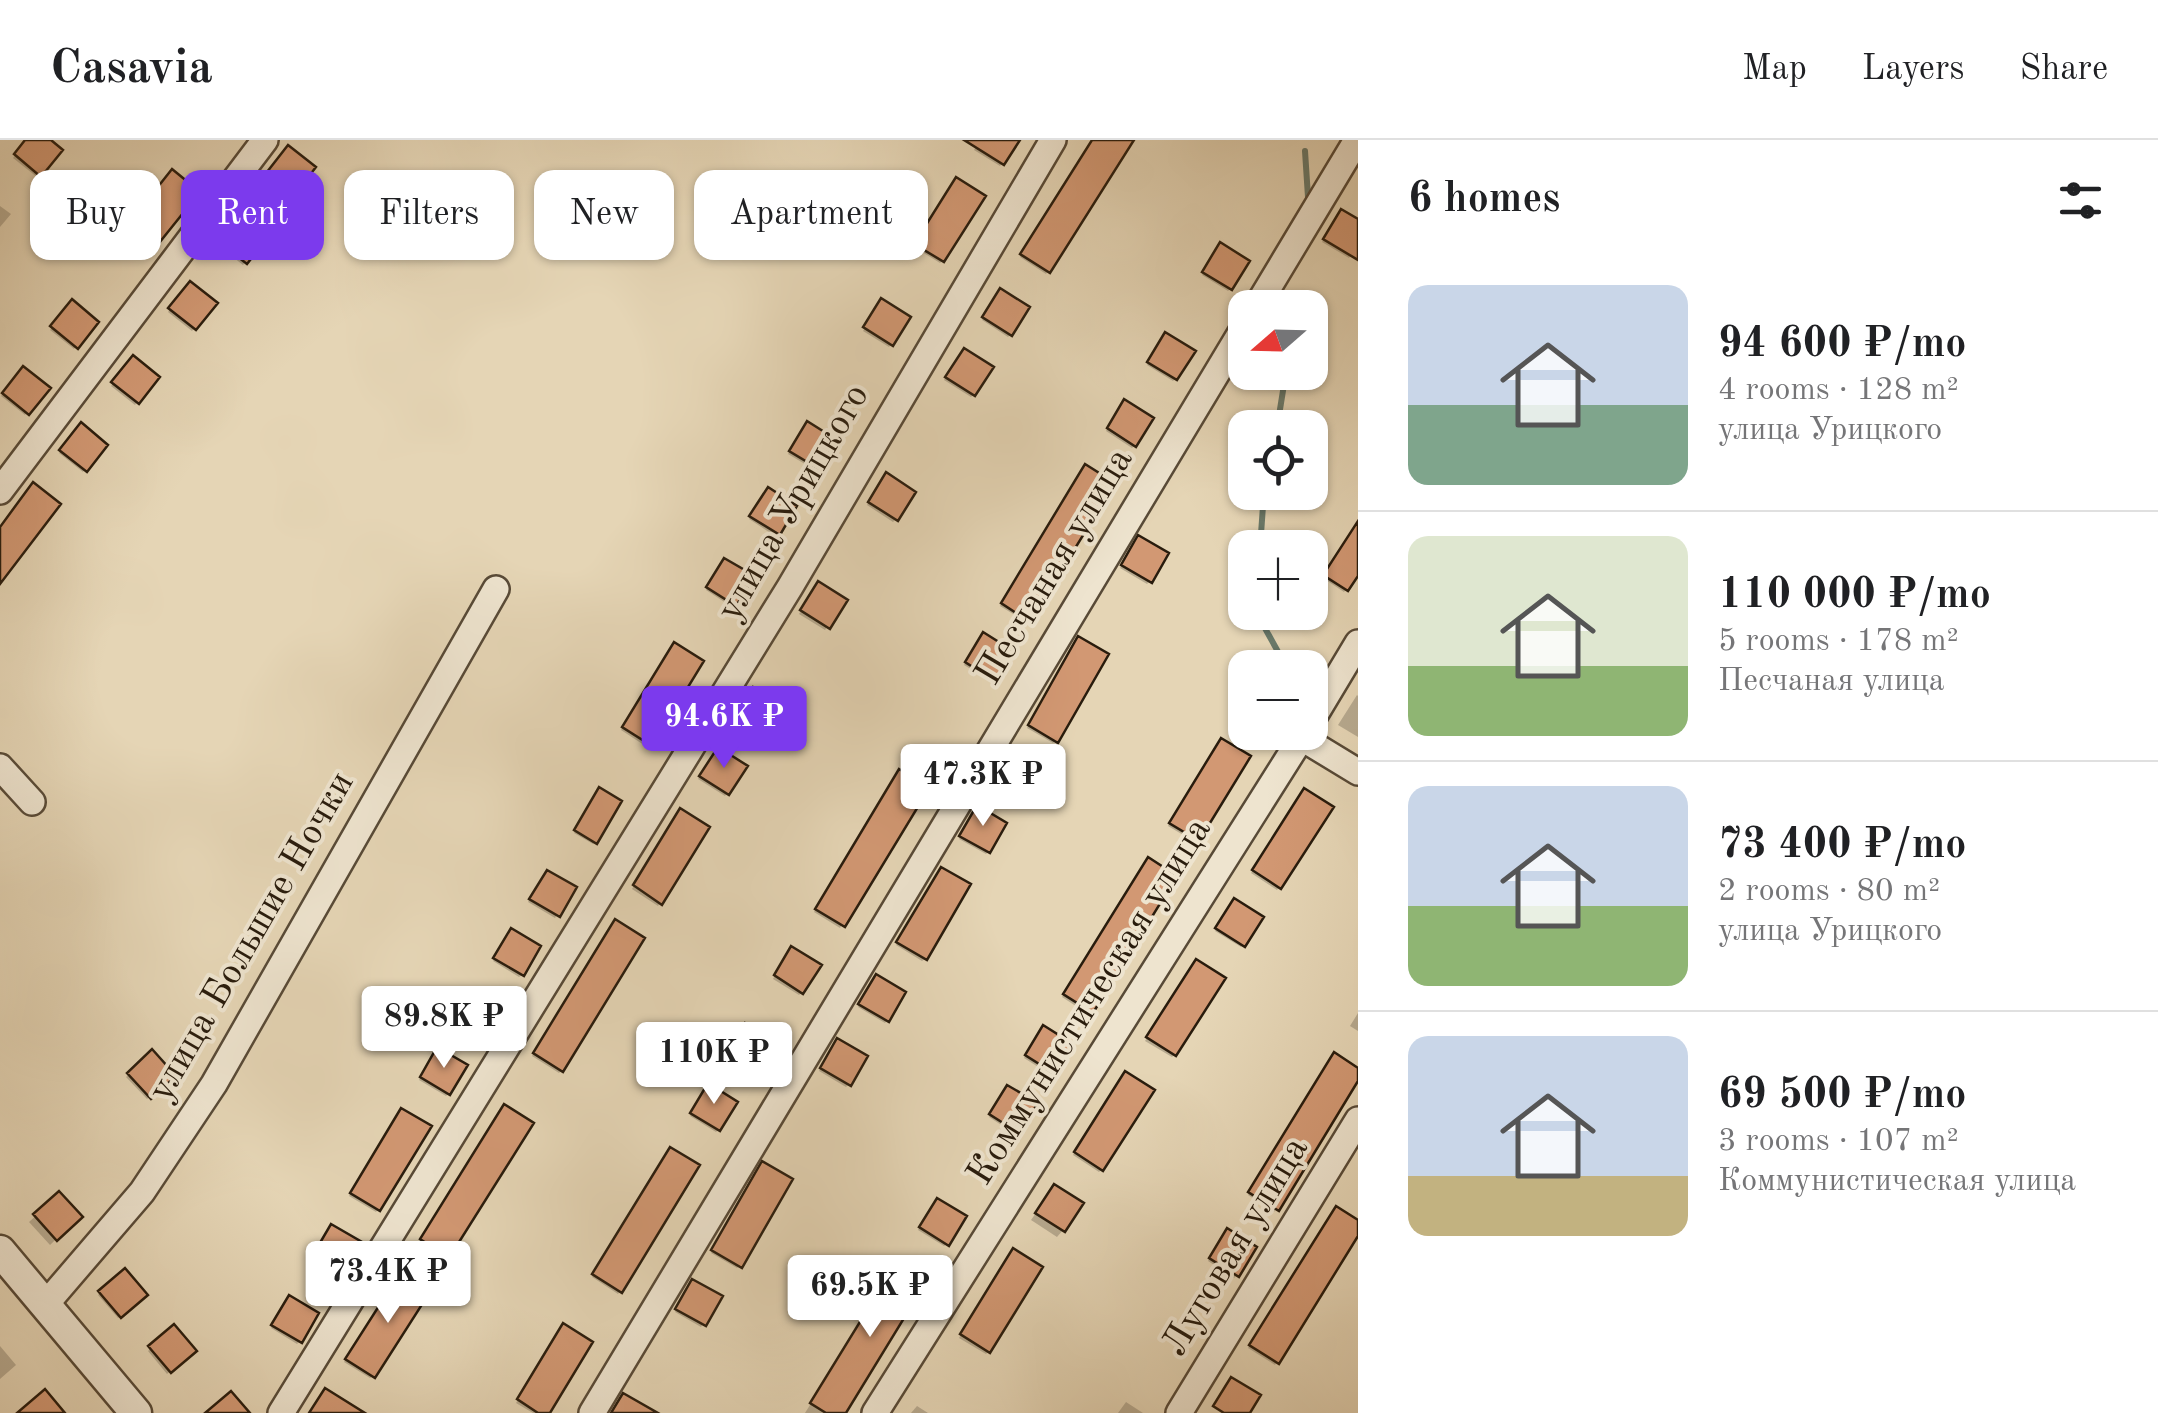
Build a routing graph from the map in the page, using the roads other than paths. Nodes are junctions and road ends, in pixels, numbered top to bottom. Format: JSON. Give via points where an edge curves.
{"nodes":[{"id":1,"x":266,"y":140,"type":"edge"},
{"id":2,"x":1053,"y":140,"type":"edge"},
{"id":3,"x":1358,"y":140,"type":"edge"},
{"id":4,"x":1267,"y":290,"type":"edge"},
{"id":5,"x":1228,"y":354,"type":"edge"},
{"id":6,"x":0,"y":491,"type":"edge"},
{"id":7,"x":496,"y":589,"type":"dead end"},
{"id":8,"x":1358,"y":643,"type":"edge"},
{"id":9,"x":1328,"y":693,"type":"edge"},
{"id":10,"x":1328,"y":749,"type":"edge"},
{"id":11,"x":1293,"y":750,"type":"edge"},
{"id":12,"x":0,"y":768,"type":"edge"},
{"id":13,"x":1358,"y":772,"type":"edge"},
{"id":14,"x":32,"y":802,"type":"dead end"},
{"id":15,"x":1358,"y":1120,"type":"edge"},
{"id":16,"x":0,"y":1252,"type":"edge"},
{"id":17,"x":45,"y":1304,"type":"junction"},
{"id":18,"x":136,"y":1413,"type":"edge"},
{"id":19,"x":281,"y":1413,"type":"edge"},
{"id":20,"x":592,"y":1413,"type":"edge"},
{"id":21,"x":875,"y":1413,"type":"edge"},
{"id":22,"x":1179,"y":1413,"type":"edge"}],
"edges":[{"from":1,"to":6,"type":"street"},
{"from":2,"to":19,"type":"street","name":"улица Урицкого","via":[[790,587]]},
{"from":3,"to":4,"type":"street"},
{"from":5,"to":20,"type":"street","name":"Песчаная улица"},
{"from":7,"to":17,"type":"street","name":"улица Большие Ночки","via":[[214,1084],[142,1192]]},
{"from":8,"to":9,"type":"street","name":"Коммунистическая улица"},
{"from":10,"to":13,"type":"street"},
{"from":11,"to":21,"type":"street","name":"Коммунистическая улица"},
{"from":12,"to":14,"type":"street"},
{"from":15,"to":22,"type":"street","name":"Луговая улица"},
{"from":16,"to":17,"type":"street"},
{"from":17,"to":18,"type":"street"}]}
